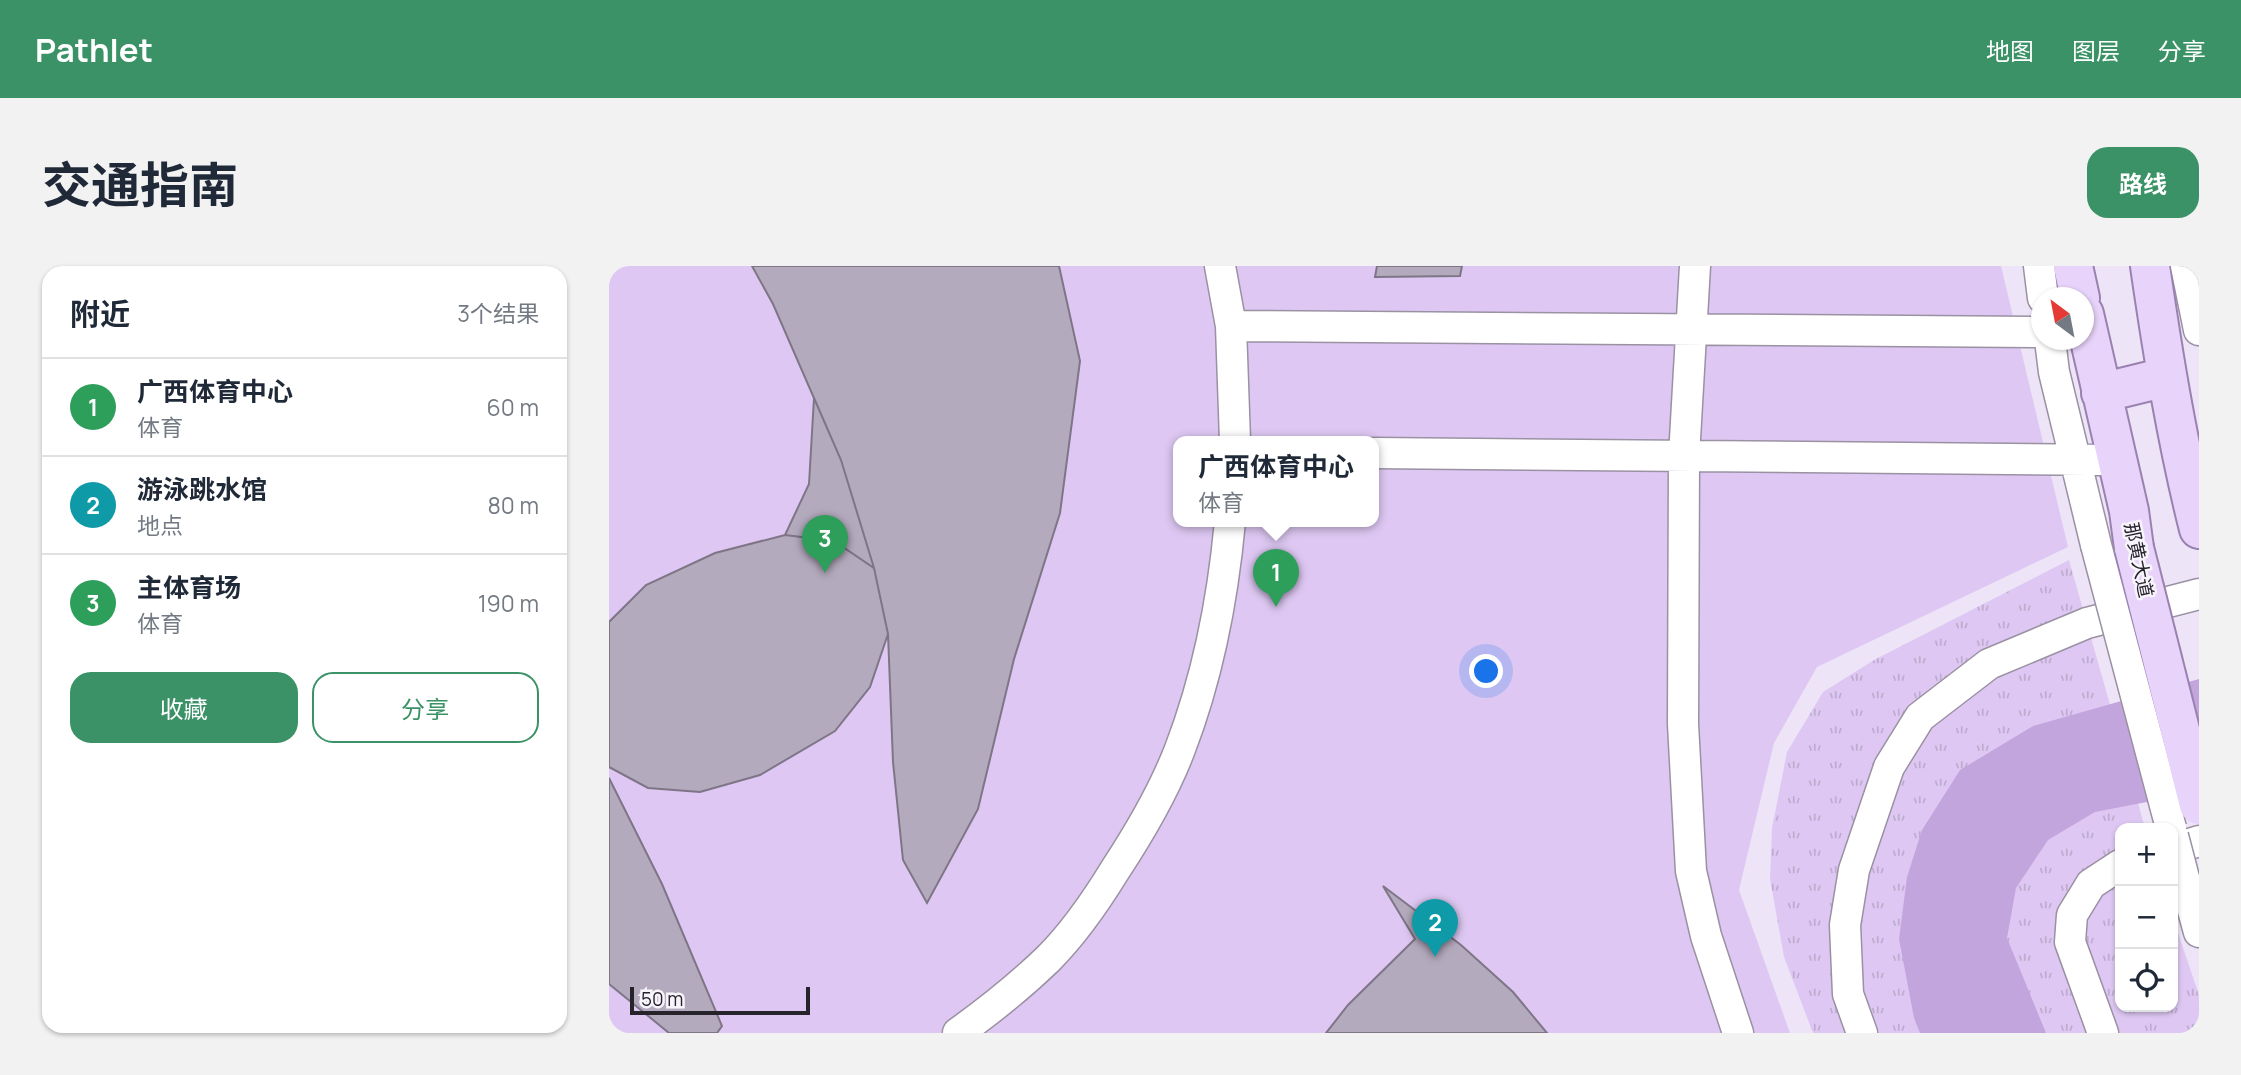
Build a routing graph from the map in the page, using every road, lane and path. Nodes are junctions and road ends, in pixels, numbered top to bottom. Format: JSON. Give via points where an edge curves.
{"nodes":[{"id":1,"x":1220,"y":266,"type":"edge"},
{"id":2,"x":1695,"y":266,"type":"edge"},
{"id":3,"x":2039,"y":266,"type":"edge"},
{"id":4,"x":2073,"y":266,"type":"edge"},
{"id":5,"x":2150,"y":266,"type":"edge"},
{"id":6,"x":2186,"y":266,"type":"edge"},
{"id":7,"x":2042,"y":287,"type":"edge"},
{"id":8,"x":2077,"y":287,"type":"edge"},
{"id":9,"x":1231,"y":326,"type":"junction"},
{"id":10,"x":1690,"y":329,"type":"junction"},
{"id":11,"x":2199,"y":330,"type":"edge"},
{"id":12,"x":2031,"y":332,"type":"edge"},
{"id":13,"x":2052,"y":350,"type":"edge"},
{"id":14,"x":2091,"y":350,"type":"edge"},
{"id":15,"x":2166,"y":377,"type":"junction"},
{"id":16,"x":2101,"y":393,"type":"junction"},
{"id":17,"x":1235,"y":436,"type":"edge"},
{"id":18,"x":1379,"y":453,"type":"edge"},
{"id":19,"x":1684,"y":456,"type":"junction"},
{"id":20,"x":2075,"y":460,"type":"junction"},
{"id":21,"x":2116,"y":460,"type":"junction"},
{"id":22,"x":1229,"y":527,"type":"edge"},
{"id":23,"x":2199,"y":529,"type":"edge"},
{"id":24,"x":2199,"y":594,"type":"edge"},
{"id":25,"x":2199,"y":806,"type":"edge"},
{"id":26,"x":2170,"y":823,"type":"edge"},
{"id":27,"x":2199,"y":841,"type":"edge"},
{"id":28,"x":2178,"y":847,"type":"edge"},
{"id":29,"x":2178,"y":855,"type":"edge"},
{"id":30,"x":2115,"y":868,"type":"edge"},
{"id":31,"x":2199,"y":932,"type":"edge"},
{"id":32,"x":1003,"y":1001,"type":"junction"},
{"id":33,"x":958,"y":1033,"type":"edge"},
{"id":34,"x":994,"y":1033,"type":"edge"},
{"id":35,"x":1738,"y":1033,"type":"edge"},
{"id":36,"x":1862,"y":1033,"type":"edge"},
{"id":37,"x":2103,"y":1033,"type":"edge"}],
"edges":[{"from":1,"to":9,"type":"street"},
{"from":2,"to":10,"type":"street"},
{"from":3,"to":7,"type":"street"},
{"from":4,"to":8,"type":"main road","name":"那黄大道"},
{"from":5,"to":15,"type":"main road"},
{"from":6,"to":11,"type":"street"},
{"from":9,"to":10,"type":"street"},
{"from":9,"to":17,"type":"street"},
{"from":10,"to":12,"type":"street"},
{"from":10,"to":19,"type":"street"},
{"from":13,"to":20,"type":"street"},
{"from":14,"to":16,"type":"main road","name":"那黄大道"},
{"from":15,"to":16,"type":"main road"},
{"from":15,"to":23,"type":"main road"},
{"from":16,"to":21,"type":"main road","name":"那黄大道"},
{"from":18,"to":19,"type":"street"},
{"from":19,"to":20,"type":"street"},
{"from":19,"to":35,"type":"street","via":[[1683,724],[1691,871],[1706,936]]},
{"from":20,"to":21,"type":"street"},
{"from":20,"to":26,"type":"street","bridge":true},
{"from":21,"to":25,"type":"main road","name":"那黄大道","bridge":true},
{"from":22,"to":32,"type":"street","via":[[1224,581],[1180,750],[1136,839],[1094,904],[1050,957]]},
{"from":24,"to":36,"type":"street","via":[[2087,623],[1989,664],[1920,717],[1889,767],[1854,870],[1845,925],[1847,993]]},
{"from":27,"to":28,"type":"street"},
{"from":29,"to":31,"type":"street","bridge":true},
{"from":30,"to":37,"type":"street","via":[[2091,884],[2072,915],[2070,942]]},
{"from":32,"to":33,"type":"street"},
{"from":32,"to":34,"type":"street"}]}
